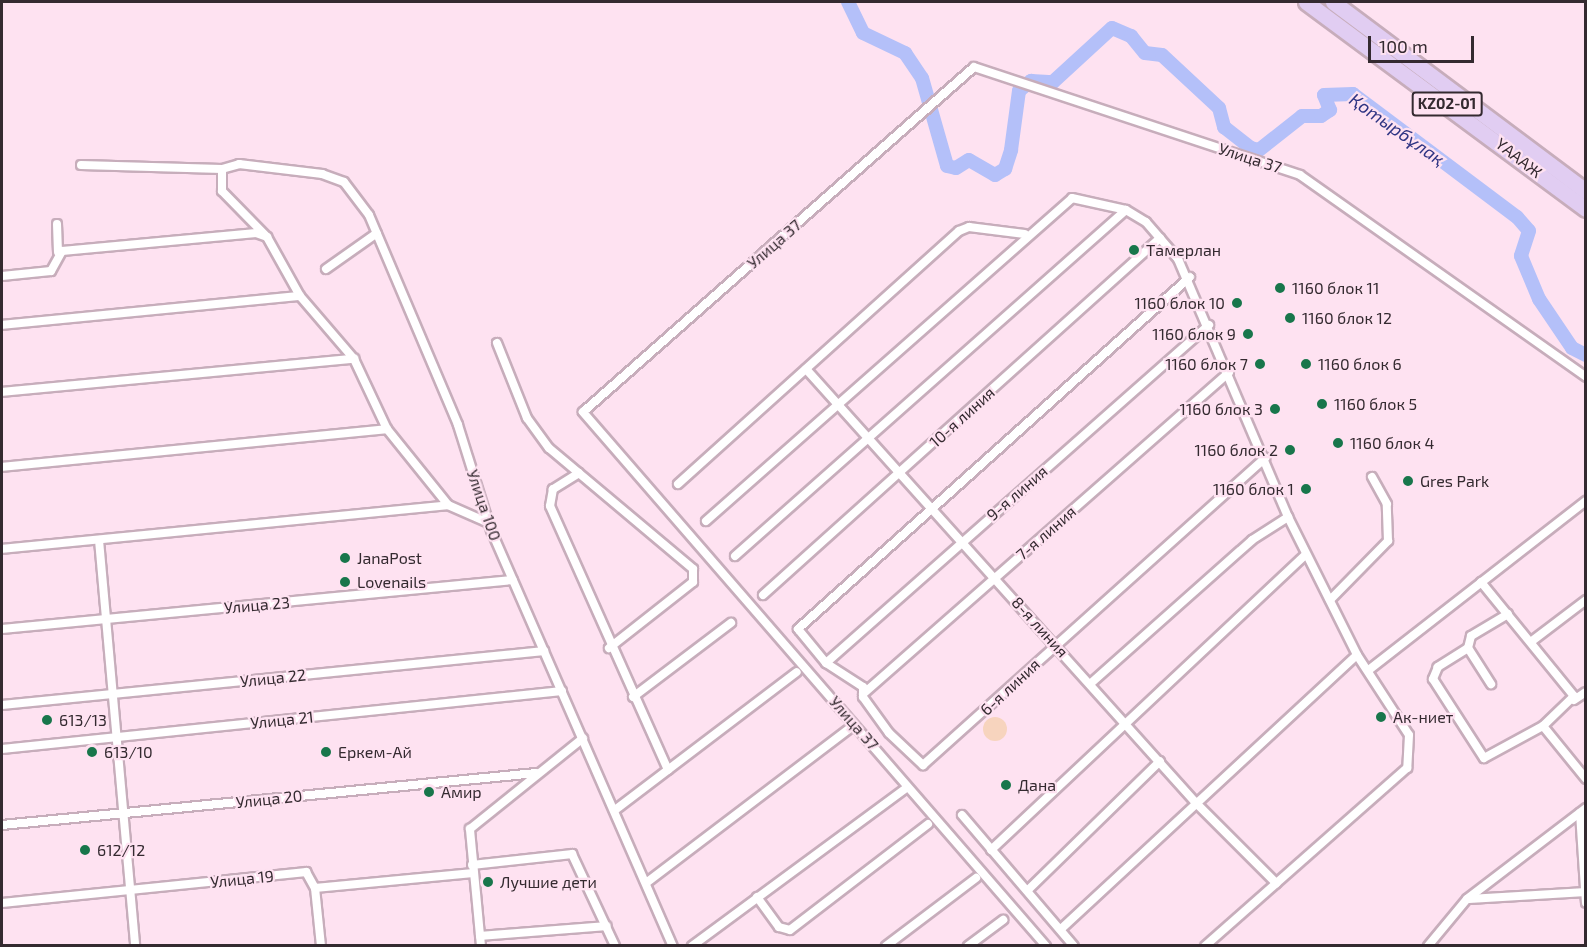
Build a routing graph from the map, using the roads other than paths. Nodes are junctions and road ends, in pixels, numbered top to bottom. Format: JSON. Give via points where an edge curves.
{"nodes":[{"id":1,"x":1306,"y":2,"type":"edge"},
{"id":2,"x":1333,"y":2,"type":"edge"},
{"id":3,"x":81,"y":165,"type":"dead end"},
{"id":4,"x":222,"y":169,"type":"junction"},
{"id":5,"x":1586,"y":191,"type":"edge"},
{"id":6,"x":1586,"y":209,"type":"edge"},
{"id":7,"x":1126,"y":210,"type":"junction"},
{"id":8,"x":57,"y":224,"type":"dead end"},
{"id":9,"x":377,"y":233,"type":"junction"},
{"id":10,"x":1025,"y":234,"type":"junction"},
{"id":11,"x":267,"y":237,"type":"junction"},
{"id":12,"x":1160,"y":238,"type":"junction"},
{"id":13,"x":58,"y":252,"type":"junction"},
{"id":14,"x":326,"y":269,"type":"dead end"},
{"id":15,"x":2,"y":276,"type":"edge"},
{"id":16,"x":1190,"y":277,"type":"junction"},
{"id":17,"x":300,"y":296,"type":"junction"},
{"id":18,"x":2,"y":325,"type":"edge"},
{"id":19,"x":1209,"y":325,"type":"junction"},
{"id":20,"x":497,"y":344,"type":"dead end"},
{"id":21,"x":354,"y":359,"type":"junction"},
{"id":22,"x":806,"y":369,"type":"junction"},
{"id":23,"x":1228,"y":372,"type":"junction"},
{"id":24,"x":1586,"y":377,"type":"edge"},
{"id":25,"x":2,"y":392,"type":"edge"},
{"id":26,"x":838,"y":405,"type":"junction"},
{"id":27,"x":387,"y":429,"type":"junction"},
{"id":28,"x":870,"y":438,"type":"junction"},
{"id":29,"x":1265,"y":458,"type":"junction"},
{"id":30,"x":2,"y":467,"type":"edge"},
{"id":31,"x":901,"y":472,"type":"junction"},
{"id":32,"x":579,"y":473,"type":"junction"},
{"id":33,"x":1372,"y":477,"type":"dead end"},
{"id":34,"x":678,"y":484,"type":"dead end"},
{"id":35,"x":1586,"y":501,"type":"edge"},
{"id":36,"x":448,"y":505,"type":"junction"},
{"id":37,"x":933,"y":510,"type":"junction"},
{"id":38,"x":1288,"y":517,"type":"junction"},
{"id":39,"x":706,"y":521,"type":"dead end"},
{"id":40,"x":489,"y":523,"type":"junction"},
{"id":41,"x":99,"y":540,"type":"junction"},
{"id":42,"x":961,"y":542,"type":"junction"},
{"id":43,"x":2,"y":549,"type":"edge"},
{"id":44,"x":735,"y":556,"type":"dead end"},
{"id":45,"x":1304,"y":556,"type":"junction"},
{"id":46,"x":995,"y":578,"type":"junction"},
{"id":47,"x":513,"y":580,"type":"junction"},
{"id":48,"x":1481,"y":582,"type":"junction"},
{"id":49,"x":763,"y":596,"type":"dead end"},
{"id":50,"x":1330,"y":600,"type":"junction"},
{"id":51,"x":1586,"y":600,"type":"edge"},
{"id":52,"x":1508,"y":614,"type":"junction"},
{"id":53,"x":104,"y":619,"type":"junction"},
{"id":54,"x":731,"y":623,"type":"dead end"},
{"id":55,"x":2,"y":629,"type":"edge"},
{"id":56,"x":1532,"y":641,"type":"junction"},
{"id":57,"x":1057,"y":645,"type":"junction"},
{"id":58,"x":609,"y":648,"type":"junction"},
{"id":59,"x":1468,"y":648,"type":"junction"},
{"id":60,"x":544,"y":651,"type":"junction"},
{"id":61,"x":1357,"y":655,"type":"junction"},
{"id":62,"x":826,"y":663,"type":"junction"},
{"id":63,"x":1370,"y":669,"type":"junction"},
{"id":64,"x":798,"y":672,"type":"dead end"},
{"id":65,"x":1090,"y":684,"type":"junction"},
{"id":66,"x":1491,"y":684,"type":"dead end"},
{"id":67,"x":562,"y":691,"type":"junction"},
{"id":68,"x":1586,"y":692,"type":"edge"},
{"id":69,"x":111,"y":694,"type":"junction"},
{"id":70,"x":863,"y":694,"type":"junction"},
{"id":71,"x":633,"y":697,"type":"junction"},
{"id":72,"x":1574,"y":700,"type":"junction"},
{"id":73,"x":2,"y":705,"type":"edge"},
{"id":74,"x":1125,"y":721,"type":"junction"},
{"id":75,"x":854,"y":726,"type":"dead end"},
{"id":76,"x":1543,"y":726,"type":"junction"},
{"id":77,"x":115,"y":737,"type":"junction"},
{"id":78,"x":583,"y":738,"type":"junction"},
{"id":79,"x":2,"y":749,"type":"edge"},
{"id":80,"x":1160,"y":761,"type":"junction"},
{"id":81,"x":668,"y":770,"type":"junction"},
{"id":82,"x":536,"y":773,"type":"junction"},
{"id":83,"x":1586,"y":779,"type":"edge"},
{"id":84,"x":906,"y":788,"type":"dead end"},
{"id":85,"x":1195,"y":802,"type":"junction"},
{"id":86,"x":615,"y":810,"type":"junction"},
{"id":87,"x":1584,"y":810,"type":"edge"},
{"id":88,"x":123,"y":813,"type":"junction"},
{"id":89,"x":962,"y":815,"type":"dead end"},
{"id":90,"x":928,"y":824,"type":"dead end"},
{"id":91,"x":2,"y":825,"type":"edge"},
{"id":92,"x":991,"y":850,"type":"junction"},
{"id":93,"x":472,"y":869,"type":"junction"},
{"id":94,"x":976,"y":878,"type":"dead end"},
{"id":95,"x":646,"y":883,"type":"junction"},
{"id":96,"x":1276,"y":883,"type":"junction"},
{"id":97,"x":315,"y":888,"type":"junction"},
{"id":98,"x":1029,"y":889,"type":"junction"},
{"id":99,"x":132,"y":890,"type":"junction"},
{"id":100,"x":1585,"y":892,"type":"edge"},
{"id":101,"x":757,"y":897,"type":"junction"},
{"id":102,"x":1467,"y":899,"type":"junction"},
{"id":103,"x":2,"y":903,"type":"edge"},
{"id":104,"x":1586,"y":903,"type":"edge"},
{"id":105,"x":1003,"y":920,"type":"dead end"},
{"id":106,"x":607,"y":926,"type":"junction"},
{"id":107,"x":1061,"y":929,"type":"junction"},
{"id":108,"x":480,"y":936,"type":"junction"},
{"id":109,"x":135,"y":945,"type":"edge"},
{"id":110,"x":321,"y":945,"type":"edge"},
{"id":111,"x":481,"y":945,"type":"edge"},
{"id":112,"x":615,"y":945,"type":"edge"},
{"id":113,"x":673,"y":945,"type":"edge"},
{"id":114,"x":692,"y":945,"type":"edge"},
{"id":115,"x":886,"y":945,"type":"edge"},
{"id":116,"x":968,"y":945,"type":"edge"},
{"id":117,"x":1046,"y":945,"type":"edge"},
{"id":118,"x":1074,"y":945,"type":"edge"},
{"id":119,"x":1205,"y":945,"type":"edge"},
{"id":120,"x":1428,"y":945,"type":"edge"}],
"edges":[{"from":1,"to":6,"type":"highway","name":"ҮАААЖ","number":"KZ02-01"},
{"from":2,"to":5,"type":"highway","name":"ҮАААЖ","number":"KZ02-01"},
{"from":3,"to":4,"type":"street","name":"Улица 100"},
{"from":4,"to":9,"type":"street","name":"Улица 100","via":[[238,164],[344,182]]},
{"from":4,"to":11,"type":"street","via":[[222,191]]},
{"from":7,"to":10,"type":"street","via":[[1072,198]]},
{"from":7,"to":12,"type":"street"},
{"from":7,"to":28,"type":"street"},
{"from":8,"to":13,"type":"street"},
{"from":9,"to":14,"type":"street"},
{"from":9,"to":40,"type":"street","name":"Улица 100","via":[[458,426]]},
{"from":10,"to":22,"type":"street","via":[[964,228]]},
{"from":10,"to":26,"type":"street"},
{"from":11,"to":13,"type":"street","via":[[256,233]]},
{"from":11,"to":17,"type":"street"},
{"from":12,"to":16,"type":"street"},
{"from":12,"to":31,"type":"street","name":"10-я линия"},
{"from":13,"to":15,"type":"street","via":[[51,271]]},
{"from":16,"to":19,"type":"street"},
{"from":16,"to":37,"type":"street"},
{"from":17,"to":18,"type":"street"},
{"from":17,"to":21,"type":"street"},
{"from":19,"to":23,"type":"street"},
{"from":19,"to":42,"type":"street","name":"9-я линия"},
{"from":20,"to":32,"type":"street","via":[[527,418]]},
{"from":21,"to":25,"type":"street"},
{"from":21,"to":27,"type":"street"},
{"from":22,"to":26,"type":"street","name":"8-я линия"},
{"from":22,"to":34,"type":"street"},
{"from":23,"to":29,"type":"street"},
{"from":23,"to":46,"type":"street","name":"7-я линия"},
{"from":24,"to":117,"type":"street","name":"Улица 37","via":[[1300,175],[974,68],[583,412]]},
{"from":26,"to":28,"type":"street","name":"8-я линия"},
{"from":26,"to":39,"type":"street"},
{"from":27,"to":30,"type":"street"},
{"from":27,"to":36,"type":"street"},
{"from":28,"to":31,"type":"street","name":"8-я линия"},
{"from":28,"to":44,"type":"street"},
{"from":29,"to":38,"type":"street"},
{"from":29,"to":57,"type":"street","name":"6-я линия"},
{"from":31,"to":37,"type":"street","name":"8-я линия"},
{"from":31,"to":49,"type":"street","name":"10-я линия"},
{"from":32,"to":58,"type":"street","via":[[553,489],[548,498]]},
{"from":32,"to":58,"type":"street","via":[[696,575]]},
{"from":33,"to":50,"type":"street","via":[[1387,504],[1388,542]]},
{"from":35,"to":48,"type":"street"},
{"from":36,"to":40,"type":"street"},
{"from":36,"to":41,"type":"street"},
{"from":37,"to":42,"type":"street","name":"8-я линия"},
{"from":37,"to":62,"type":"street","name":"6-я линия","via":[[798,629]]},
{"from":38,"to":45,"type":"street"},
{"from":38,"to":65,"type":"street","via":[[1252,540]]},
{"from":40,"to":47,"type":"street","name":"Улица 100"},
{"from":41,"to":43,"type":"street"},
{"from":41,"to":53,"type":"street"},
{"from":42,"to":46,"type":"street","name":"8-я линия"},
{"from":42,"to":62,"type":"street","name":"9-я линия"},
{"from":45,"to":50,"type":"street"},
{"from":45,"to":74,"type":"street"},
{"from":46,"to":57,"type":"street","name":"8-я линия"},
{"from":46,"to":70,"type":"street","name":"7-я линия"},
{"from":47,"to":53,"type":"street","name":"Улица 23"},
{"from":47,"to":60,"type":"street","name":"Улица 100"},
{"from":48,"to":52,"type":"street"},
{"from":48,"to":63,"type":"street"},
{"from":50,"to":61,"type":"street"},
{"from":51,"to":56,"type":"street"},
{"from":52,"to":56,"type":"street"},
{"from":52,"to":59,"type":"street","via":[[1471,636]]},
{"from":53,"to":55,"type":"street","name":"Улица 23"},
{"from":53,"to":69,"type":"street"},
{"from":54,"to":71,"type":"street"},
{"from":56,"to":72,"type":"street"},
{"from":57,"to":65,"type":"street","name":"8-я линия"},
{"from":57,"to":70,"type":"street","name":"6-я линия","via":[[923,765],[889,733]]},
{"from":58,"to":71,"type":"street"},
{"from":59,"to":66,"type":"street"},
{"from":59,"to":76,"type":"street","via":[[1438,667],[1433,679],[1479,753],[1490,757]]},
{"from":60,"to":67,"type":"street","name":"Улица 100"},
{"from":60,"to":69,"type":"street","name":"Улица 22"},
{"from":61,"to":63,"type":"street"},
{"from":61,"to":85,"type":"street"},
{"from":62,"to":70,"type":"street","name":"6-я линия","via":[[855,679]]},
{"from":63,"to":96,"type":"street","via":[[1410,735],[1412,750],[1407,768]]},
{"from":64,"to":81,"type":"street"},
{"from":65,"to":74,"type":"street","name":"8-я линия"},
{"from":67,"to":77,"type":"street","name":"Улица 21"},
{"from":67,"to":78,"type":"street","name":"Улица 100"},
{"from":68,"to":72,"type":"street"},
{"from":69,"to":73,"type":"street","name":"Улица 22"},
{"from":69,"to":77,"type":"street"},
{"from":71,"to":81,"type":"street"},
{"from":72,"to":76,"type":"street"},
{"from":74,"to":80,"type":"street","name":"8-я линия"},
{"from":74,"to":92,"type":"street"},
{"from":75,"to":95,"type":"street"},
{"from":76,"to":83,"type":"street"},
{"from":77,"to":79,"type":"street","name":"Улица 21"},
{"from":77,"to":88,"type":"street"},
{"from":78,"to":82,"type":"street"},
{"from":78,"to":86,"type":"street","name":"Улица 100"},
{"from":80,"to":85,"type":"street","name":"8-я линия"},
{"from":80,"to":98,"type":"street"},
{"from":81,"to":86,"type":"street"},
{"from":82,"to":88,"type":"street","name":"Улица 20"},
{"from":82,"to":93,"type":"street","via":[[473,823]]},
{"from":84,"to":101,"type":"street"},
{"from":85,"to":96,"type":"street","name":"8-я линия"},
{"from":85,"to":107,"type":"street"},
{"from":86,"to":95,"type":"street","name":"Улица 100"},
{"from":87,"to":100,"type":"street"},
{"from":87,"to":102,"type":"street"},
{"from":88,"to":91,"type":"street","name":"Улица 20"},
{"from":88,"to":99,"type":"street"},
{"from":89,"to":92,"type":"street"},
{"from":90,"to":101,"type":"street","via":[[784,932]]},
{"from":92,"to":98,"type":"street"},
{"from":93,"to":97,"type":"street"},
{"from":93,"to":106,"type":"street","via":[[572,854]]},
{"from":93,"to":108,"type":"street"},
{"from":94,"to":115,"type":"street"},
{"from":95,"to":113,"type":"street","name":"Улица 100"},
{"from":96,"to":119,"type":"street"},
{"from":97,"to":99,"type":"street","name":"Улица 19","via":[[306,872]]},
{"from":97,"to":110,"type":"street"},
{"from":98,"to":107,"type":"street"},
{"from":99,"to":103,"type":"street","name":"Улица 19"},
{"from":99,"to":109,"type":"street"},
{"from":100,"to":102,"type":"street"},
{"from":100,"to":104,"type":"street"},
{"from":101,"to":114,"type":"street"},
{"from":102,"to":120,"type":"street"},
{"from":105,"to":116,"type":"street"},
{"from":106,"to":108,"type":"street"},
{"from":106,"to":112,"type":"street"},
{"from":107,"to":118,"type":"street"},
{"from":108,"to":111,"type":"street"}]}
